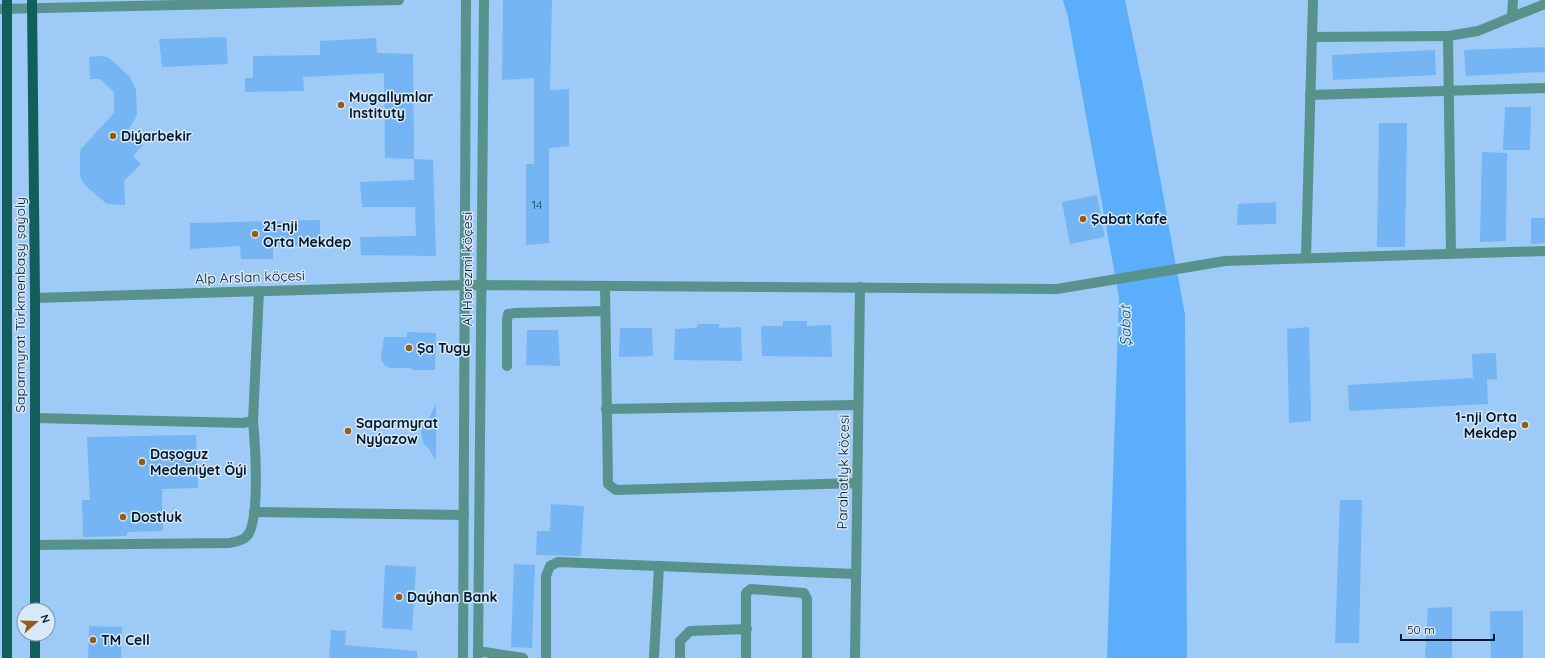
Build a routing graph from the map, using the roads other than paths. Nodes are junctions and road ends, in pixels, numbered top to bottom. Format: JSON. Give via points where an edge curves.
{"nodes":[{"id":1,"x":399,"y":0,"type":"edge"},
{"id":2,"x":466,"y":0,"type":"edge"},
{"id":3,"x":484,"y":0,"type":"edge"},
{"id":4,"x":1312,"y":0,"type":"edge"},
{"id":5,"x":1513,"y":0,"type":"edge"},
{"id":6,"x":298,"y":1,"type":"edge"},
{"id":7,"x":32,"y":4,"type":"edge"},
{"id":8,"x":1545,"y":4,"type":"edge"},
{"id":9,"x":4,"y":6,"type":"edge"},
{"id":10,"x":1512,"y":17,"type":"junction"},
{"id":11,"x":1448,"y":36,"type":"junction"},
{"id":12,"x":1312,"y":37,"type":"junction"},
{"id":13,"x":1545,"y":88,"type":"edge"},
{"id":14,"x":1449,"y":92,"type":"junction"},
{"id":15,"x":1310,"y":96,"type":"junction"},
{"id":16,"x":1545,"y":251,"type":"edge"},
{"id":17,"x":1451,"y":254,"type":"junction"},
{"id":18,"x":1306,"y":258,"type":"junction"},
{"id":19,"x":465,"y":285,"type":"junction"},
{"id":20,"x":482,"y":285,"type":"junction"},
{"id":21,"x":605,"y":286,"type":"junction"},
{"id":22,"x":860,"y":287,"type":"junction"},
{"id":23,"x":259,"y":291,"type":"junction"},
{"id":24,"x":3,"y":298,"type":"edge"},
{"id":25,"x":35,"y":298,"type":"junction"},
{"id":26,"x":605,"y":311,"type":"junction"},
{"id":27,"x":507,"y":366,"type":"dead end"},
{"id":28,"x":858,"y":405,"type":"junction"},
{"id":29,"x":606,"y":409,"type":"junction"},
{"id":30,"x":35,"y":418,"type":"junction"},
{"id":31,"x":254,"y":421,"type":"junction"},
{"id":32,"x":857,"y":483,"type":"junction"},
{"id":33,"x":254,"y":512,"type":"junction"},
{"id":34,"x":464,"y":515,"type":"junction"},
{"id":35,"x":35,"y":545,"type":"junction"},
{"id":36,"x":659,"y":566,"type":"junction"},
{"id":37,"x":856,"y":574,"type":"junction"},
{"id":38,"x":35,"y":602,"type":"edge"},
{"id":39,"x":746,"y":629,"type":"junction"},
{"id":40,"x":35,"y":642,"type":"edge"},
{"id":41,"x":478,"y":654,"type":"edge"},
{"id":42,"x":7,"y":658,"type":"edge"},
{"id":43,"x":35,"y":658,"type":"edge"},
{"id":44,"x":463,"y":658,"type":"edge"},
{"id":45,"x":523,"y":658,"type":"edge"},
{"id":46,"x":546,"y":658,"type":"edge"},
{"id":47,"x":654,"y":658,"type":"edge"},
{"id":48,"x":680,"y":658,"type":"edge"},
{"id":49,"x":746,"y":658,"type":"edge"},
{"id":50,"x":807,"y":658,"type":"edge"},
{"id":51,"x":855,"y":658,"type":"edge"}],
"edges":[{"from":1,"to":6,"type":"street"},
{"from":2,"to":19,"type":"street","name":"Al Horezmi köçesi"},
{"from":3,"to":20,"type":"street","name":"Al Horezmi köçesi"},
{"from":4,"to":12,"type":"street"},
{"from":5,"to":10,"type":"street"},
{"from":6,"to":7,"type":"street"},
{"from":7,"to":9,"type":"street"},
{"from":7,"to":25,"type":"main road","name":"Saparmyrat Türkmenbaşy şaýoly"},
{"from":8,"to":10,"type":"street"},
{"from":9,"to":24,"type":"main road","name":"Saparmyrat Türkmenbaşy şaýoly"},
{"from":10,"to":11,"type":"street","via":[[1478,31]]},
{"from":11,"to":12,"type":"street"},
{"from":11,"to":14,"type":"street"},
{"from":12,"to":15,"type":"street"},
{"from":13,"to":14,"type":"street"},
{"from":14,"to":15,"type":"street"},
{"from":14,"to":17,"type":"street"},
{"from":15,"to":18,"type":"street"},
{"from":16,"to":17,"type":"street","name":"Alp Arslan köçesi"},
{"from":17,"to":18,"type":"street","name":"Alp Arslan köçesi"},
{"from":18,"to":22,"type":"street","name":"Alp Arslan köçesi","via":[[1225,260],[1057,289]]},
{"from":19,"to":20,"type":"street","name":"Alp Arslan köçesi"},
{"from":19,"to":23,"type":"street","name":"Alp Arslan köçesi"},
{"from":19,"to":34,"type":"street","name":"Al Horezmi köçesi"},
{"from":20,"to":21,"type":"street","name":"Alp Arslan köçesi"},
{"from":20,"to":41,"type":"street","name":"Al Horezmi köçesi"},
{"from":21,"to":22,"type":"street","name":"Alp Arslan köçesi"},
{"from":21,"to":26,"type":"street"},
{"from":22,"to":28,"type":"street","name":"Parahatlyk köçesi"},
{"from":23,"to":25,"type":"street","name":"Alp Arslan köçesi"},
{"from":23,"to":31,"type":"street"},
{"from":24,"to":42,"type":"main road","name":"Saparmyrat Türkmenbaşy şaýoly"},
{"from":25,"to":30,"type":"main road","name":"Saparmyrat Türkmenbaşy şaýoly"},
{"from":26,"to":27,"type":"street","via":[[508,314]]},
{"from":26,"to":29,"type":"street"},
{"from":28,"to":29,"type":"street"},
{"from":28,"to":32,"type":"street","name":"Parahatlyk köçesi"},
{"from":29,"to":32,"type":"street","via":[[608,484],[616,490]]},
{"from":30,"to":31,"type":"street","via":[[243,423]]},
{"from":30,"to":35,"type":"main road","name":"Saparmyrat Türkmenbaşy şaýoly"},
{"from":31,"to":33,"type":"street"},
{"from":32,"to":37,"type":"street","name":"Parahatlyk köçesi"},
{"from":33,"to":34,"type":"street"},
{"from":33,"to":35,"type":"street","via":[[249,533],[244,539],[229,543]]},
{"from":34,"to":44,"type":"street","name":"Al Horezmi köçesi"},
{"from":35,"to":38,"type":"main road","name":"Saparmyrat Türkmenbaşy şaýoly"},
{"from":36,"to":37,"type":"street"},
{"from":36,"to":46,"type":"street","via":[[558,562],[550,566],[546,576]]},
{"from":36,"to":47,"type":"street"},
{"from":37,"to":51,"type":"street","name":"Parahatlyk köçesi"},
{"from":39,"to":48,"type":"street","via":[[690,631],[680,641]]},
{"from":39,"to":49,"type":"street"},
{"from":39,"to":50,"type":"street","via":[[746,594],[751,589],[804,593],[807,599]]},
{"from":40,"to":43,"type":"main road"},
{"from":41,"to":45,"type":"street"}]}
